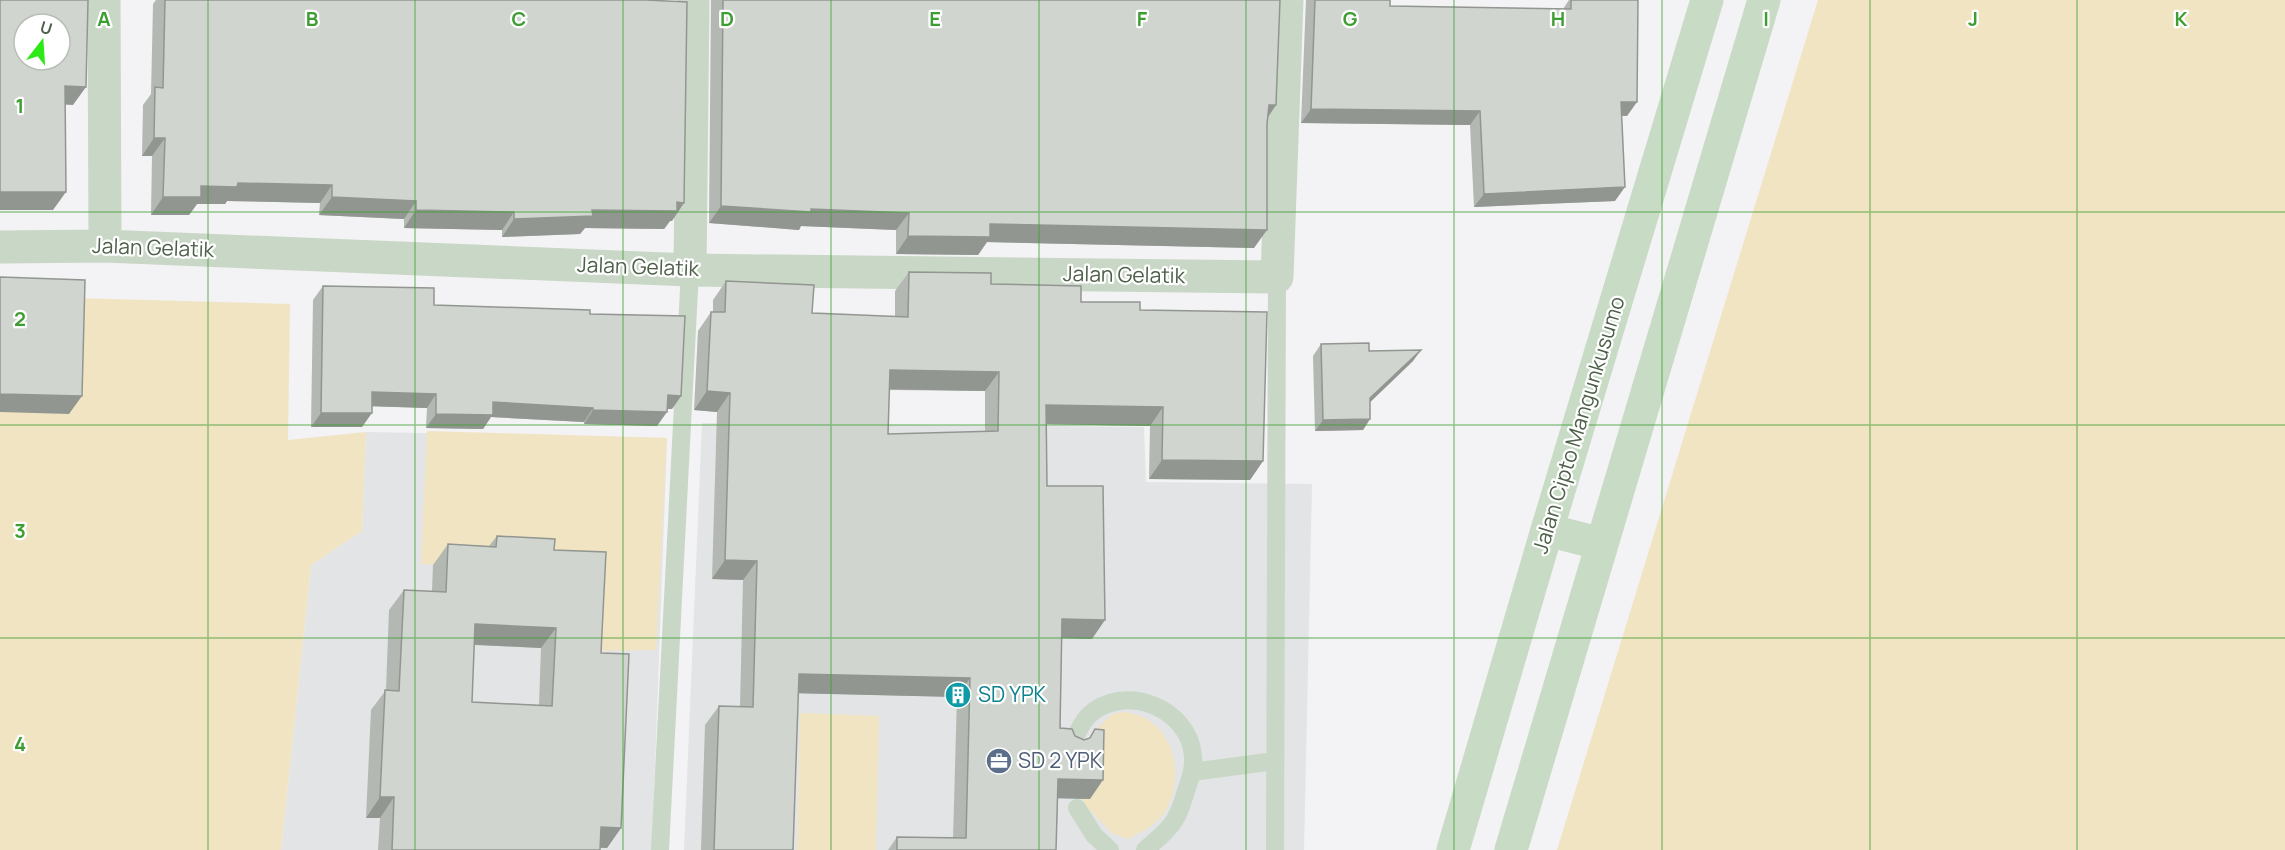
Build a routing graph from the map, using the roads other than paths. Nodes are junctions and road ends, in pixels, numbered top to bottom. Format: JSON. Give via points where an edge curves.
{"nodes":[{"id":1,"x":104,"y":0,"type":"edge"},
{"id":2,"x":693,"y":0,"type":"edge"},
{"id":3,"x":1287,"y":0,"type":"edge"},
{"id":4,"x":1707,"y":0,"type":"edge"},
{"id":5,"x":1764,"y":0,"type":"edge"},
{"id":6,"x":105,"y":246,"type":"junction"},
{"id":7,"x":0,"y":247,"type":"edge"},
{"id":8,"x":690,"y":270,"type":"junction"},
{"id":9,"x":1277,"y":277,"type":"junction"},
{"id":10,"x":1547,"y":530,"type":"junction"},
{"id":11,"x":1602,"y":544,"type":"junction"},
{"id":12,"x":1070,"y":748,"type":"edge"},
{"id":13,"x":1275,"y":761,"type":"junction"},
{"id":14,"x":1192,"y":772,"type":"junction"},
{"id":15,"x":1077,"y":808,"type":"edge"},
{"id":16,"x":660,"y":850,"type":"edge"},
{"id":17,"x":1110,"y":850,"type":"edge"},
{"id":18,"x":1145,"y":850,"type":"edge"},
{"id":19,"x":1275,"y":850,"type":"edge"},
{"id":20,"x":1453,"y":850,"type":"edge"},
{"id":21,"x":1511,"y":850,"type":"edge"}],
"edges":[{"from":1,"to":6,"type":"street"},
{"from":2,"to":8,"type":"street"},
{"from":3,"to":9,"type":"street"},
{"from":4,"to":10,"type":"street","name":"Jalan Cipto Mangunkusumo"},
{"from":5,"to":11,"type":"street"},
{"from":6,"to":7,"type":"street","name":"Jalan Gelatik"},
{"from":6,"to":8,"type":"street","name":"Jalan Gelatik"},
{"from":8,"to":9,"type":"street","name":"Jalan Gelatik"},
{"from":8,"to":16,"type":"lane"},
{"from":9,"to":13,"type":"lane"},
{"from":10,"to":11,"type":"street"},
{"from":10,"to":20,"type":"street","name":"Jalan Cipto Mangunkusumo"},
{"from":11,"to":21,"type":"street"},
{"from":12,"to":14,"type":"lane","via":[[1089,715],[1124,700],[1143,701],[1161,707],[1176,719],[1193,753]]},
{"from":13,"to":14,"type":"lane"},
{"from":13,"to":19,"type":"lane"},
{"from":14,"to":18,"type":"lane","via":[[1174,822]]},
{"from":15,"to":17,"type":"lane","via":[[1094,835]]}]}
